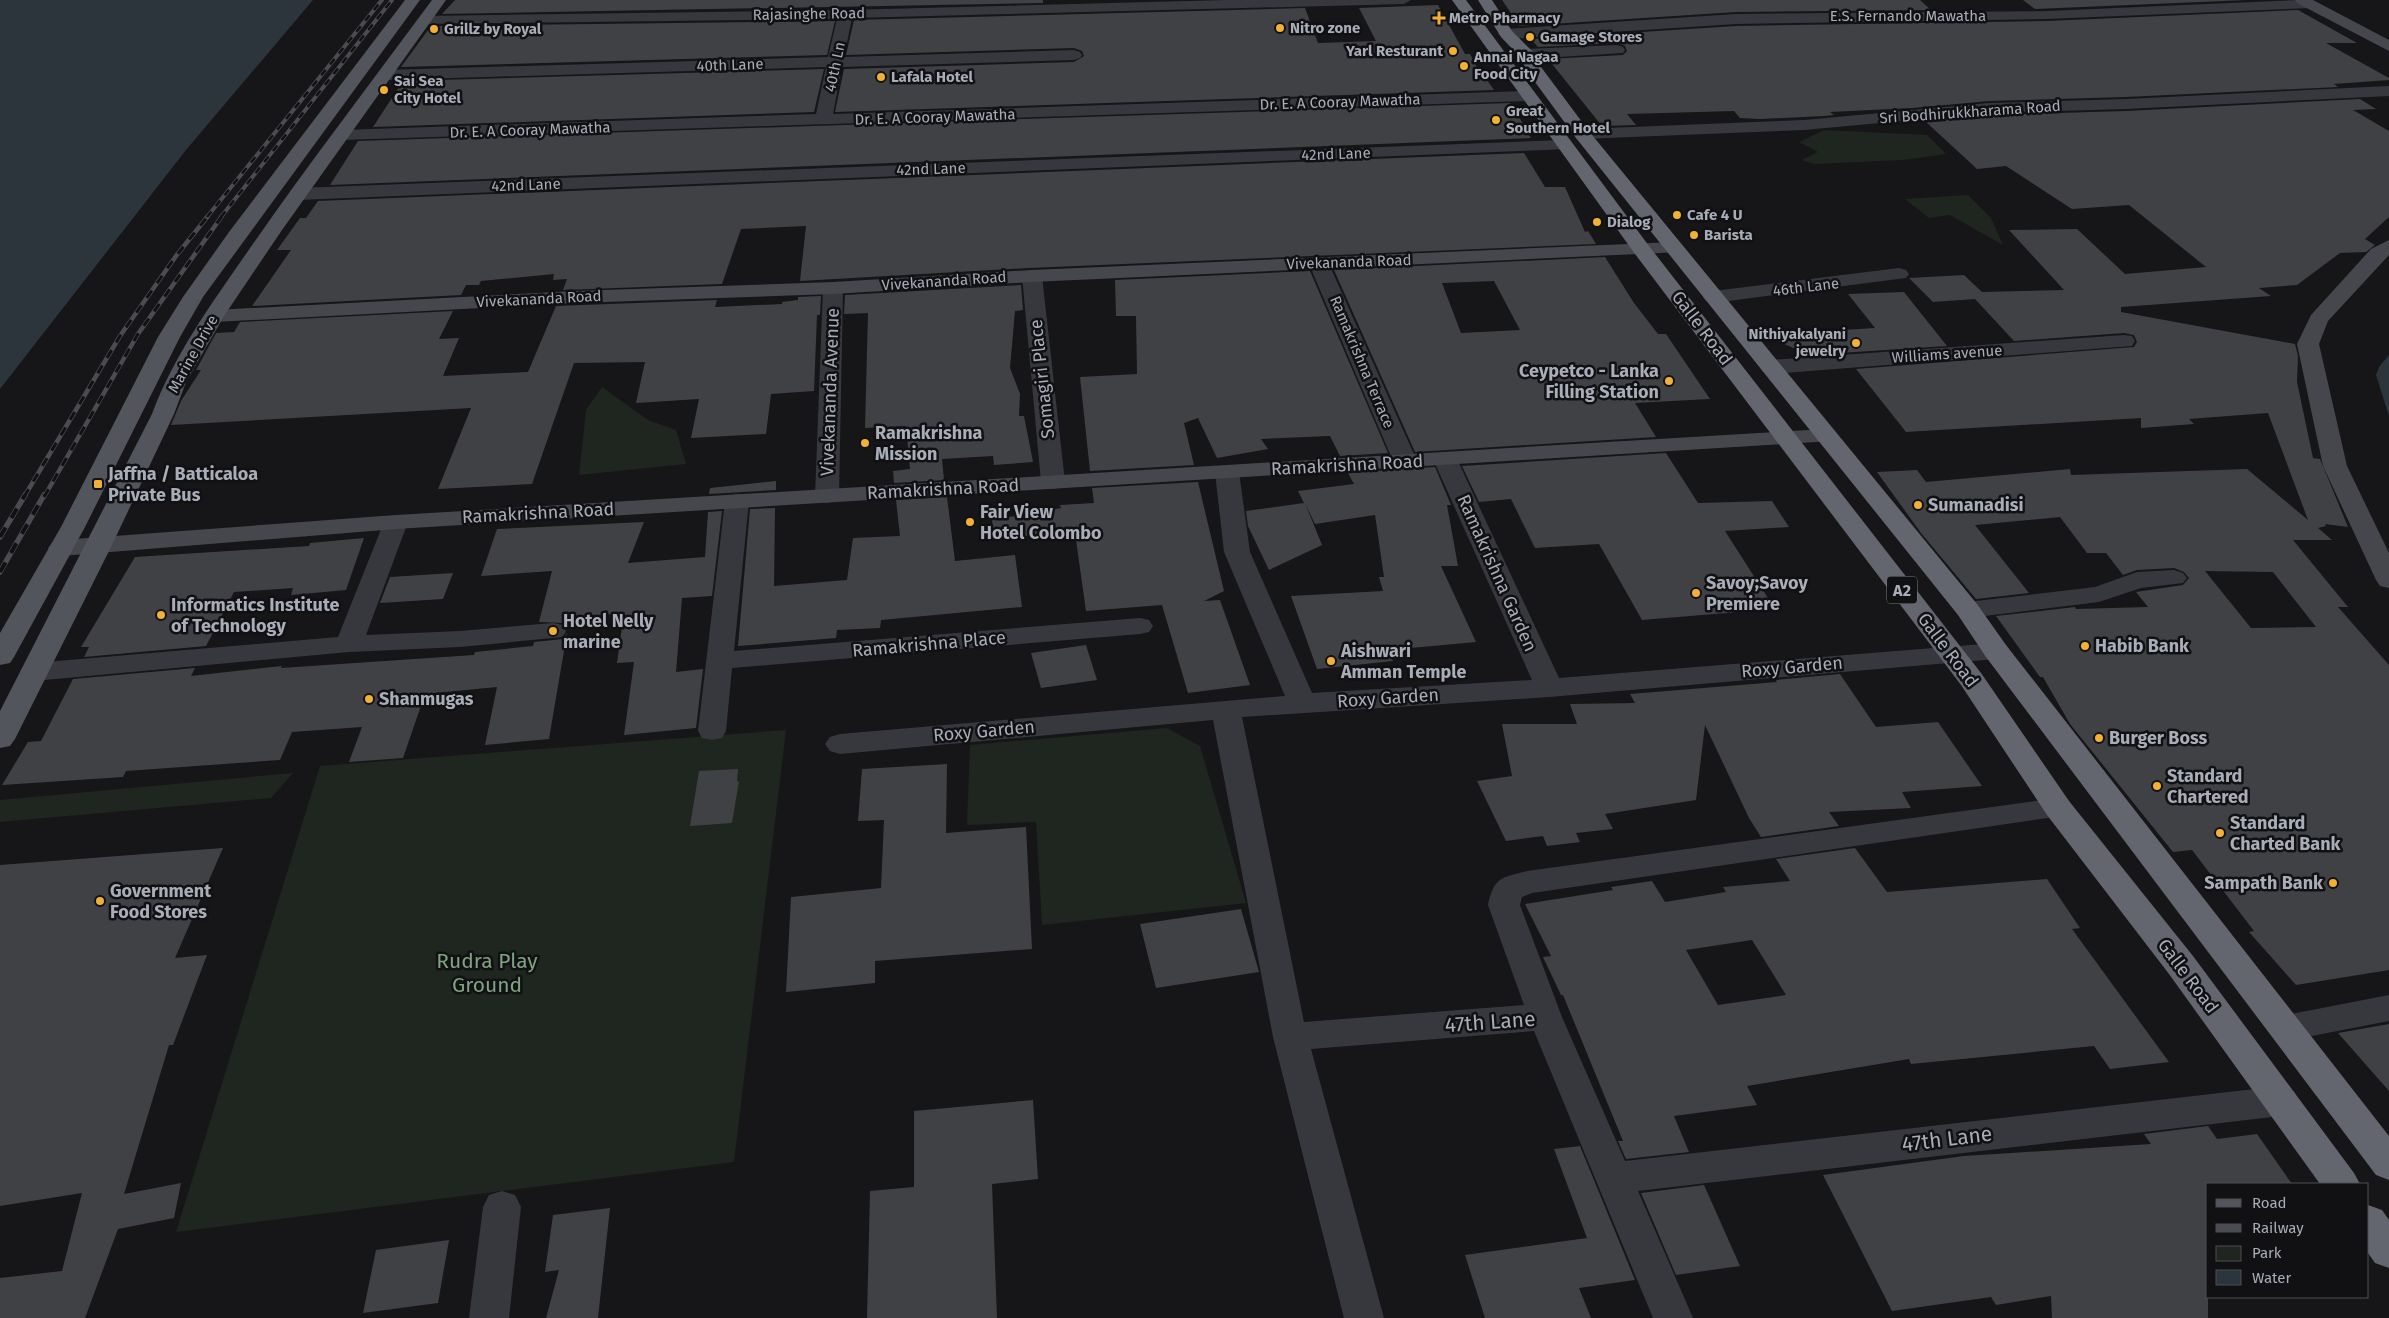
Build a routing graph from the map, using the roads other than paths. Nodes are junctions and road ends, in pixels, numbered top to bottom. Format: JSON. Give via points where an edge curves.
{"nodes":[{"id":1,"x":413,"y":0,"type":"edge"},
{"id":2,"x":439,"y":0,"type":"edge"},
{"id":3,"x":1404,"y":0,"type":"edge"},
{"id":4,"x":1459,"y":0,"type":"edge"},
{"id":5,"x":1485,"y":0,"type":"edge"},
{"id":6,"x":2306,"y":2,"type":"edge"},
{"id":7,"x":845,"y":14,"type":"junction"},
{"id":8,"x":424,"y":21,"type":"junction"},
{"id":9,"x":1506,"y":34,"type":"junction"},
{"id":10,"x":2389,"y":46,"type":"edge"},
{"id":11,"x":1617,"y":50,"type":"dead end"},
{"id":12,"x":1526,"y":54,"type":"junction"},
{"id":13,"x":1074,"y":55,"type":"dead end"},
{"id":14,"x":836,"y":62,"type":"junction"},
{"id":15,"x":386,"y":75,"type":"junction"},
{"id":16,"x":2389,"y":91,"type":"edge"},
{"id":17,"x":1528,"y":96,"type":"junction"},
{"id":18,"x":823,"y":120,"type":"junction"},
{"id":19,"x":342,"y":135,"type":"junction"},
{"id":20,"x":1573,"y":140,"type":"junction"},
{"id":21,"x":298,"y":194,"type":"junction"},
{"id":22,"x":2389,"y":246,"type":"edge"},
{"id":23,"x":1674,"y":248,"type":"junction"},
{"id":24,"x":1642,"y":250,"type":"junction"},
{"id":25,"x":1319,"y":264,"type":"junction"},
{"id":26,"x":1899,"y":274,"type":"dead end"},
{"id":27,"x":1032,"y":276,"type":"junction"},
{"id":28,"x":833,"y":288,"type":"junction"},
{"id":29,"x":1713,"y":297,"type":"junction"},
{"id":30,"x":214,"y":316,"type":"junction"},
{"id":31,"x":2124,"y":341,"type":"dead end"},
{"id":32,"x":1771,"y":366,"type":"junction"},
{"id":33,"x":1825,"y":436,"type":"junction"},
{"id":34,"x":1786,"y":438,"type":"junction"},
{"id":35,"x":1445,"y":459,"type":"junction"},
{"id":36,"x":1405,"y":461,"type":"junction"},
{"id":37,"x":1227,"y":472,"type":"junction"},
{"id":38,"x":1053,"y":482,"type":"junction"},
{"id":39,"x":827,"y":496,"type":"junction"},
{"id":40,"x":736,"y":501,"type":"junction"},
{"id":41,"x":396,"y":522,"type":"junction"},
{"id":42,"x":99,"y":545,"type":"junction"},
{"id":43,"x":61,"y":548,"type":"junction"},
{"id":44,"x":2174,"y":578,"type":"dead end"},
{"id":45,"x":2389,"y":580,"type":"edge"},
{"id":46,"x":1968,"y":610,"type":"junction"},
{"id":47,"x":1140,"y":626,"type":"dead end"},
{"id":48,"x":553,"y":632,"type":"dead end"},
{"id":49,"x":350,"y":644,"type":"junction"},
{"id":50,"x":1996,"y":651,"type":"junction"},
{"id":51,"x":1950,"y":653,"type":"junction"},
{"id":52,"x":0,"y":657,"type":"edge"},
{"id":53,"x":719,"y":661,"type":"junction"},
{"id":54,"x":34,"y":672,"type":"junction"},
{"id":55,"x":1549,"y":688,"type":"junction"},
{"id":56,"x":1302,"y":703,"type":"junction"},
{"id":57,"x":1226,"y":710,"type":"junction"},
{"id":58,"x":712,"y":731,"type":"dead end"},
{"id":59,"x":0,"y":739,"type":"edge"},
{"id":60,"x":840,"y":744,"type":"dead end"},
{"id":61,"x":2058,"y":808,"type":"junction"},
{"id":62,"x":2389,"y":1008,"type":"edge"},
{"id":63,"x":1545,"y":1017,"type":"junction"},
{"id":64,"x":2286,"y":1028,"type":"junction"},
{"id":65,"x":1290,"y":1037,"type":"junction"},
{"id":66,"x":2281,"y":1101,"type":"junction"},
{"id":67,"x":2389,"y":1164,"type":"edge"},
{"id":68,"x":1614,"y":1178,"type":"junction"},
{"id":69,"x":2340,"y":1183,"type":"edge"},
{"id":70,"x":502,"y":1207,"type":"dead end"},
{"id":71,"x":2369,"y":1223,"type":"edge"},
{"id":72,"x":2389,"y":1251,"type":"edge"},
{"id":73,"x":489,"y":1318,"type":"edge"},
{"id":74,"x":1364,"y":1318,"type":"edge"},
{"id":75,"x":1673,"y":1318,"type":"edge"}],
"edges":[{"from":1,"to":43,"type":"main road","name":"Marine Drive","via":[[193,297]]},
{"from":2,"to":8,"type":"main road","name":"Marine Drive"},
{"from":3,"to":7,"type":"street","name":"Rajasinghe Road"},
{"from":4,"to":17,"type":"highway","name":"Galle Road","number":"A2"},
{"from":5,"to":9,"type":"highway","name":"Galle Road","number":"A2"},
{"from":6,"to":9,"type":"street","name":"E.S. Fernando Mawatha","via":[[2029,15],[1746,18]]},
{"from":6,"to":10,"type":"street"},
{"from":7,"to":8,"type":"street","name":"Rajasinghe Road"},
{"from":7,"to":14,"type":"street","name":"40th Ln"},
{"from":8,"to":15,"type":"main road","name":"Marine Drive"},
{"from":9,"to":12,"type":"highway","name":"Galle Road","number":"A2"},
{"from":11,"to":12,"type":"street"},
{"from":12,"to":20,"type":"highway","name":"Galle Road","number":"A2"},
{"from":13,"to":14,"type":"street","name":"40th Lane"},
{"from":14,"to":15,"type":"street","name":"40th Lane"},
{"from":14,"to":18,"type":"street","name":"40th Ln"},
{"from":15,"to":19,"type":"main road","name":"Marine Drive"},
{"from":16,"to":20,"type":"street","name":"Sri Bodhirukkharama Road","via":[[1989,108],[1804,125]]},
{"from":17,"to":18,"type":"street","name":"Dr. E. A Cooray Mawatha"},
{"from":17,"to":20,"type":"highway","name":"Galle Road","number":"A2"},
{"from":18,"to":19,"type":"street","name":"Dr. E. A Cooray Mawatha"},
{"from":19,"to":21,"type":"main road","name":"Marine Drive"},
{"from":20,"to":21,"type":"street","name":"42nd Lane"},
{"from":20,"to":23,"type":"highway","name":"Galle Road","number":"A2"},
{"from":20,"to":24,"type":"highway","name":"Galle Road","number":"A2"},
{"from":21,"to":30,"type":"main road","name":"Marine Drive"},
{"from":22,"to":45,"type":"street","via":[[2378,253],[2318,319],[2308,344],[2335,466]]},
{"from":23,"to":24,"type":"street","name":"Vivekananda Road"},
{"from":23,"to":29,"type":"highway","name":"Galle Road","number":"A2"},
{"from":24,"to":25,"type":"street","name":"Vivekananda Road"},
{"from":24,"to":34,"type":"highway","name":"Galle Road","number":"A2"},
{"from":25,"to":27,"type":"street","name":"Vivekananda Road"},
{"from":25,"to":36,"type":"street","name":"Ramakrishna Terrace"},
{"from":26,"to":29,"type":"street","name":"46th Lane"},
{"from":27,"to":28,"type":"street","name":"Vivekananda Road"},
{"from":27,"to":38,"type":"street","name":"Somagiri Place"},
{"from":28,"to":30,"type":"street","name":"Vivekananda Road"},
{"from":28,"to":39,"type":"street","name":"Vivekananda Avenue"},
{"from":29,"to":32,"type":"highway","name":"Galle Road","number":"A2"},
{"from":30,"to":42,"type":"main road","name":"Marine Drive","via":[[174,382],[163,414]]},
{"from":31,"to":32,"type":"street","name":"Williams avenue"},
{"from":32,"to":33,"type":"highway","name":"Galle Road","number":"A2"},
{"from":33,"to":34,"type":"street","name":"Ramakrishna Road"},
{"from":33,"to":46,"type":"highway","name":"Galle Road","number":"A2"},
{"from":34,"to":35,"type":"street","name":"Ramakrishna Road"},
{"from":34,"to":51,"type":"highway","name":"Galle Road","number":"A2"},
{"from":35,"to":36,"type":"street","name":"Ramakrishna Road"},
{"from":35,"to":55,"type":"street","name":"Ramakrishna Garden"},
{"from":36,"to":37,"type":"street","name":"Ramakrishna Road"},
{"from":37,"to":38,"type":"street","name":"Ramakrishna Road"},
{"from":37,"to":56,"type":"street","via":[[1238,552]]},
{"from":38,"to":39,"type":"street","name":"Ramakrishna Road"},
{"from":39,"to":40,"type":"street","name":"Ramakrishna Road"},
{"from":40,"to":41,"type":"street","name":"Ramakrishna Road"},
{"from":40,"to":53,"type":"street"},
{"from":41,"to":42,"type":"street","name":"Ramakrishna Road"},
{"from":41,"to":49,"type":"street"},
{"from":42,"to":43,"type":"street","name":"Ramakrishna Road"},
{"from":42,"to":54,"type":"main road","name":"Marine Drive"},
{"from":43,"to":52,"type":"main road","name":"Marine Drive"},
{"from":44,"to":46,"type":"street","via":[[2137,580],[2099,594]]},
{"from":46,"to":50,"type":"highway","name":"Galle Road","number":"A2"},
{"from":47,"to":53,"type":"street","name":"Ramakrishna Place"},
{"from":48,"to":49,"type":"street"},
{"from":49,"to":54,"type":"street"},
{"from":50,"to":51,"type":"street","name":"Roxy Garden"},
{"from":50,"to":64,"type":"highway","name":"Galle Road","number":"A2"},
{"from":51,"to":55,"type":"street","name":"Roxy Garden"},
{"from":51,"to":61,"type":"highway","name":"Galle Road","number":"A2"},
{"from":53,"to":58,"type":"street"},
{"from":54,"to":59,"type":"main road","name":"Marine Drive"},
{"from":55,"to":56,"type":"street","name":"Roxy Garden"},
{"from":56,"to":57,"type":"street","name":"Roxy Garden"},
{"from":57,"to":60,"type":"street","name":"Roxy Garden"},
{"from":57,"to":65,"type":"street"},
{"from":61,"to":63,"type":"street","via":[[1527,882],[1507,890],[1504,905]]},
{"from":61,"to":66,"type":"highway","name":"Galle Road","number":"A2","via":[[2181,965]]},
{"from":62,"to":64,"type":"street"},
{"from":63,"to":65,"type":"street","name":"47th Lane"},
{"from":63,"to":68,"type":"street","name":"47th Lane"},
{"from":64,"to":67,"type":"highway","name":"Galle Road","number":"A2"},
{"from":65,"to":74,"type":"street"},
{"from":66,"to":68,"type":"street","name":"47th Lane"},
{"from":66,"to":69,"type":"highway","name":"Galle Road","number":"A2"},
{"from":68,"to":75,"type":"street","name":"47th Lane"},
{"from":70,"to":73,"type":"street"},
{"from":71,"to":72,"type":"highway"}]}
